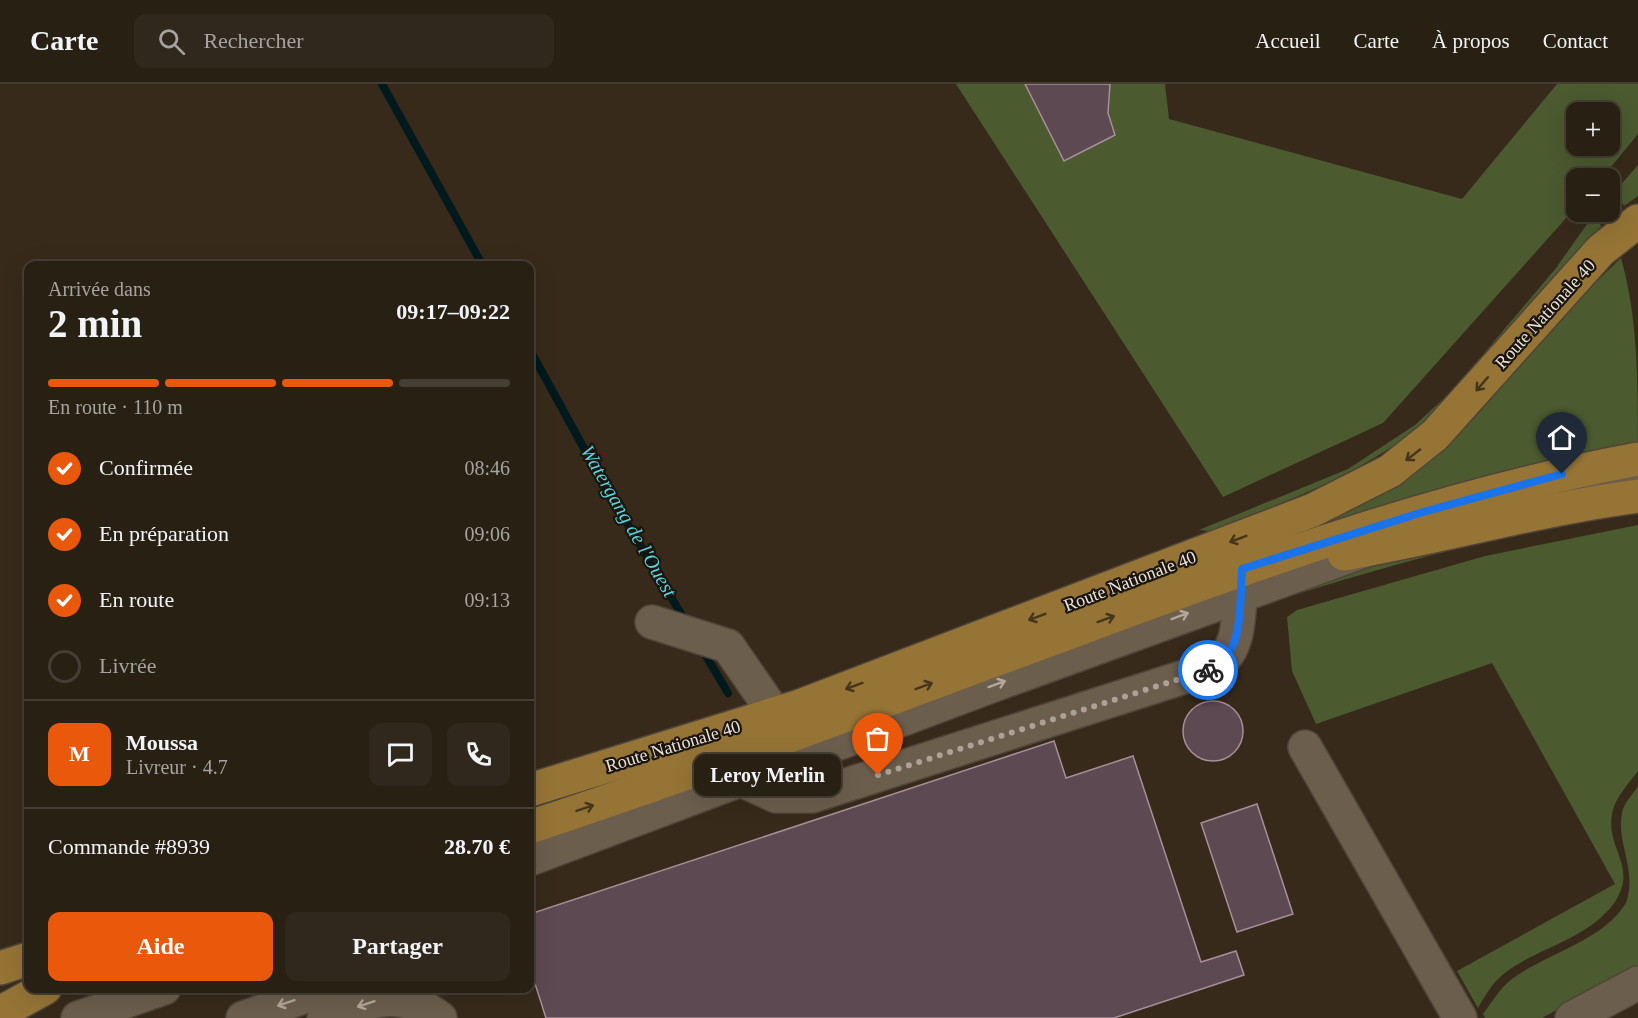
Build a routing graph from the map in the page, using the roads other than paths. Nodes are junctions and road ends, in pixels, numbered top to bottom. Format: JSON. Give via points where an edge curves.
{"nodes":[{"id":1,"x":1638,"y":221,"type":"edge"},
{"id":2,"x":1638,"y":459,"type":"edge"},
{"id":3,"x":1638,"y":476,"type":"edge"},
{"id":4,"x":1638,"y":496,"type":"edge"},
{"id":5,"x":1360,"y":552,"type":"junction"},
{"id":6,"x":1241,"y":582,"type":"junction"},
{"id":7,"x":662,"y":625,"type":"dead end"},
{"id":8,"x":776,"y":714,"type":"junction"},
{"id":9,"x":1305,"y":747,"type":"dead end"},
{"id":10,"x":710,"y":765,"type":"junction"},
{"id":11,"x":738,"y":780,"type":"junction"},
{"id":12,"x":534,"y":789,"type":"edge"},
{"id":13,"x":534,"y":826,"type":"edge"},
{"id":14,"x":613,"y":827,"type":"junction"},
{"id":15,"x":534,"y":857,"type":"edge"},
{"id":16,"x":534,"y":880,"type":"edge"},
{"id":17,"x":24,"y":960,"type":"edge"},
{"id":18,"x":0,"y":969,"type":"edge"},
{"id":19,"x":1638,"y":983,"type":"edge"},
{"id":20,"x":36,"y":993,"type":"edge"},
{"id":21,"x":150,"y":993,"type":"edge"},
{"id":22,"x":315,"y":993,"type":"edge"},
{"id":23,"x":438,"y":993,"type":"edge"},
{"id":24,"x":0,"y":1012,"type":"edge"},
{"id":25,"x":78,"y":1018,"type":"edge"},
{"id":26,"x":243,"y":1018,"type":"edge"},
{"id":27,"x":324,"y":1018,"type":"edge"},
{"id":28,"x":441,"y":1018,"type":"edge"},
{"id":29,"x":1460,"y":1018,"type":"edge"},
{"id":30,"x":1572,"y":1018,"type":"edge"}],
"edges":[{"from":1,"to":8,"type":"main road","name":"Route Nationale 40","one_way":true,"via":[[1601,250],[1442,428],[1406,460],[1372,482],[1313,510]]},
{"from":2,"to":6,"type":"main road","name":"Route Nationale 40","via":[[1488,493]]},
{"from":3,"to":5,"type":"street","via":[[1546,497]]},
{"from":4,"to":5,"type":"main road","name":"Route Nationale 40","via":[[1538,513]]},
{"from":5,"to":6,"type":"main road","name":"Route Nationale 40"},
{"from":10,"to":6,"type":"main road","name":"Route Nationale 40","one_way":true},
{"from":11,"to":6,"type":"street","one_way":true},
{"from":6,"to":11,"type":"street","via":[[1233,647],[1223,662],[1209,669],[812,796],[776,796]]},
{"from":7,"to":8,"type":"street","via":[[728,646]]},
{"from":8,"to":12,"type":"main road","name":"Route Nationale 40"},
{"from":9,"to":29,"type":"street"},
{"from":10,"to":11,"type":"street"},
{"from":13,"to":10,"type":"main road","name":"Route Nationale 40","one_way":true},
{"from":10,"to":14,"type":"street"},
{"from":11,"to":14,"type":"street"},
{"from":14,"to":15,"type":"street"},
{"from":14,"to":16,"type":"street"},
{"from":17,"to":18,"type":"main road"},
{"from":19,"to":30,"type":"street"},
{"from":20,"to":24,"type":"main road"},
{"from":21,"to":25,"type":"street"},
{"from":22,"to":26,"type":"street","one_way":true},
{"from":23,"to":28,"type":"street"},
{"from":28,"to":27,"type":"street","one_way":true,"via":[[413,1002],[394,998]]}]}
